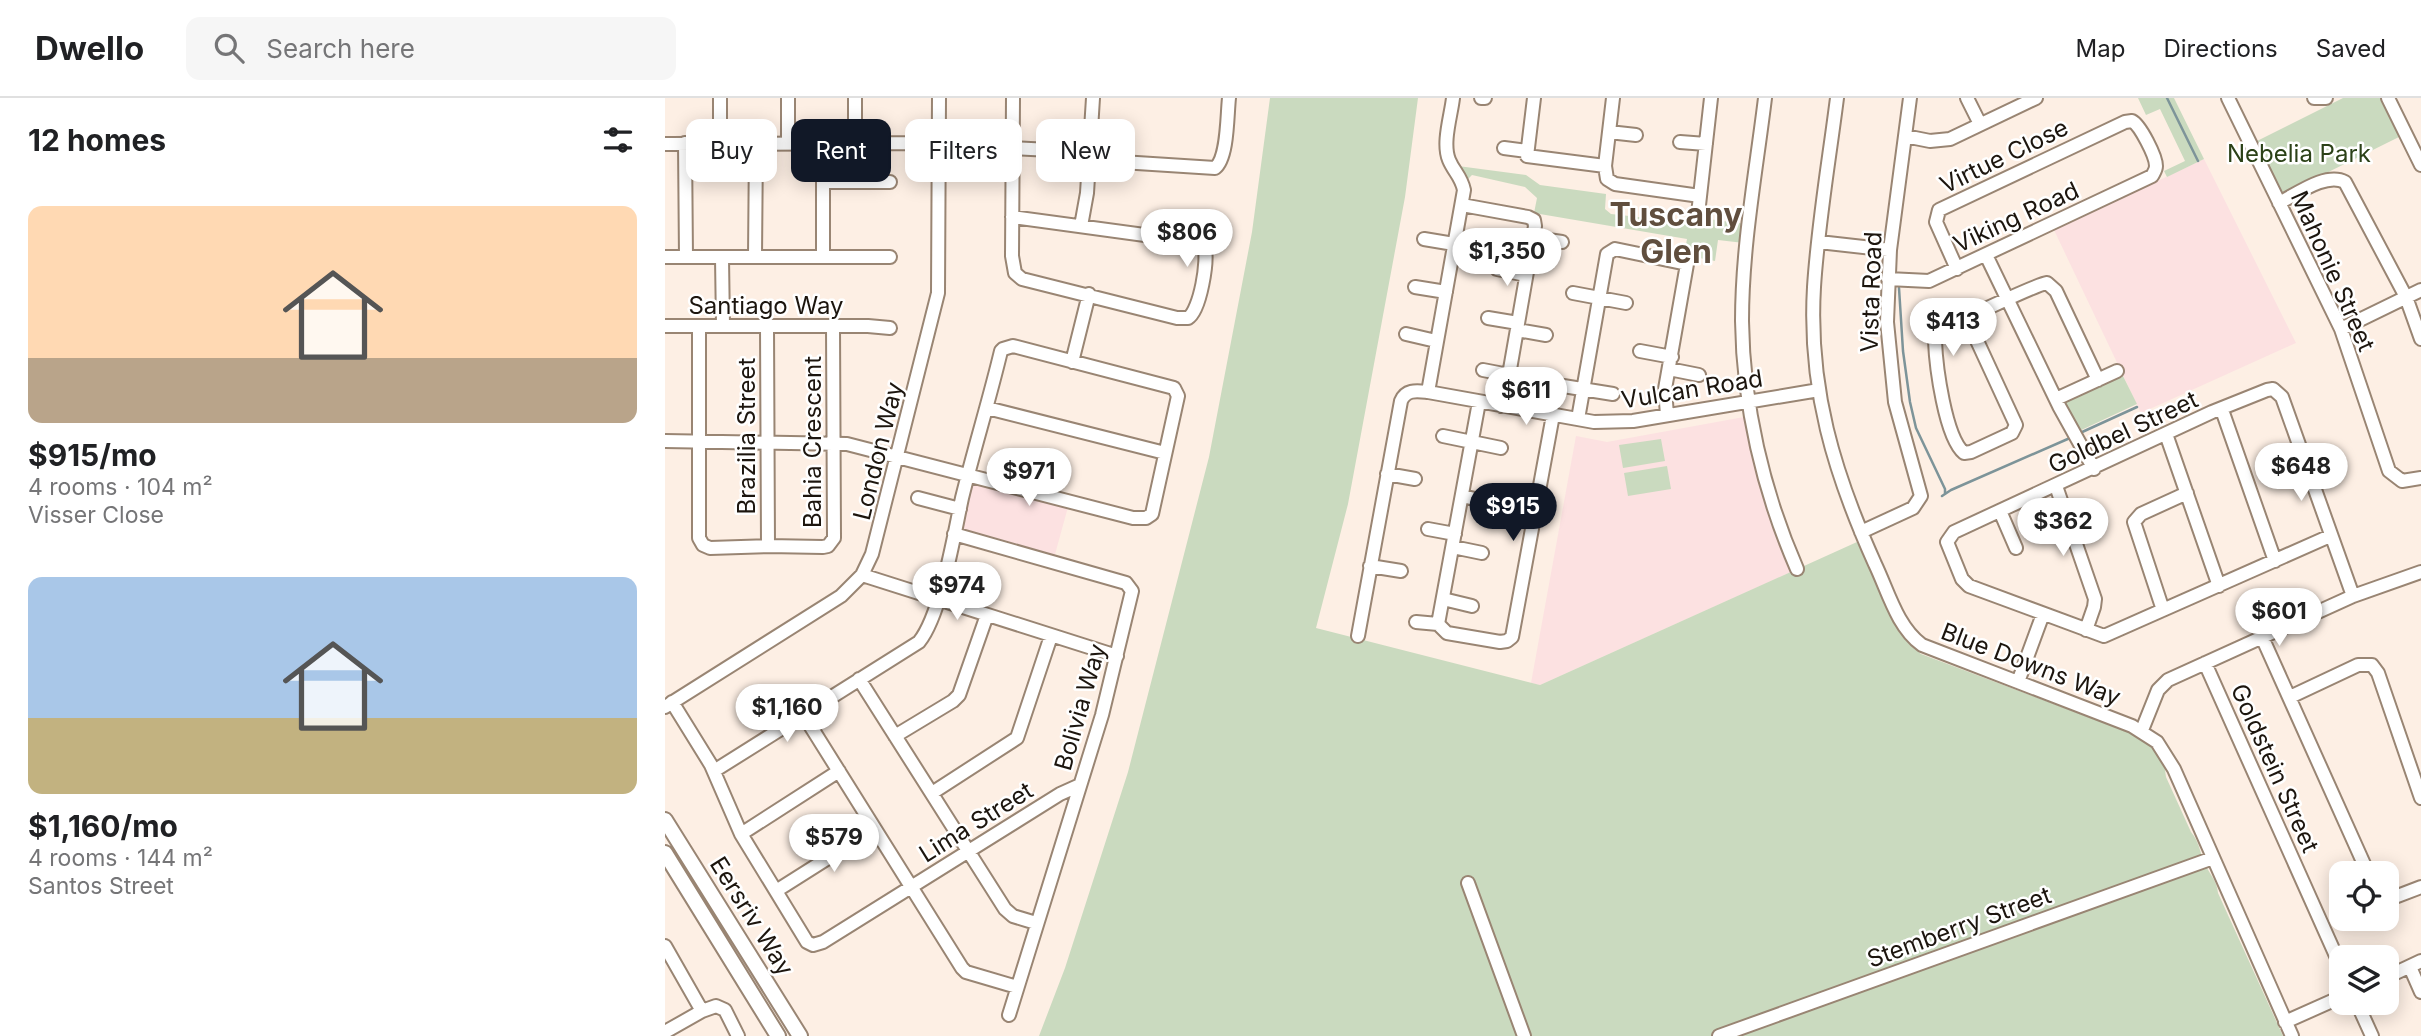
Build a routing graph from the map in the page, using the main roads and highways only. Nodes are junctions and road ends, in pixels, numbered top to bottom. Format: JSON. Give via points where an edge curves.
{"nodes":[{"id":1,"x":665,"y":820,"type":"edge"},
{"id":2,"x":665,"y":853,"type":"edge"},
{"id":3,"x":778,"y":1036,"type":"edge"},
{"id":4,"x":800,"y":1036,"type":"edge"}],
"edges":[{"from":1,"to":4,"type":"main road","name":"Eersriv Way"},
{"from":2,"to":3,"type":"main road","name":"Eersriv Way"}]}
